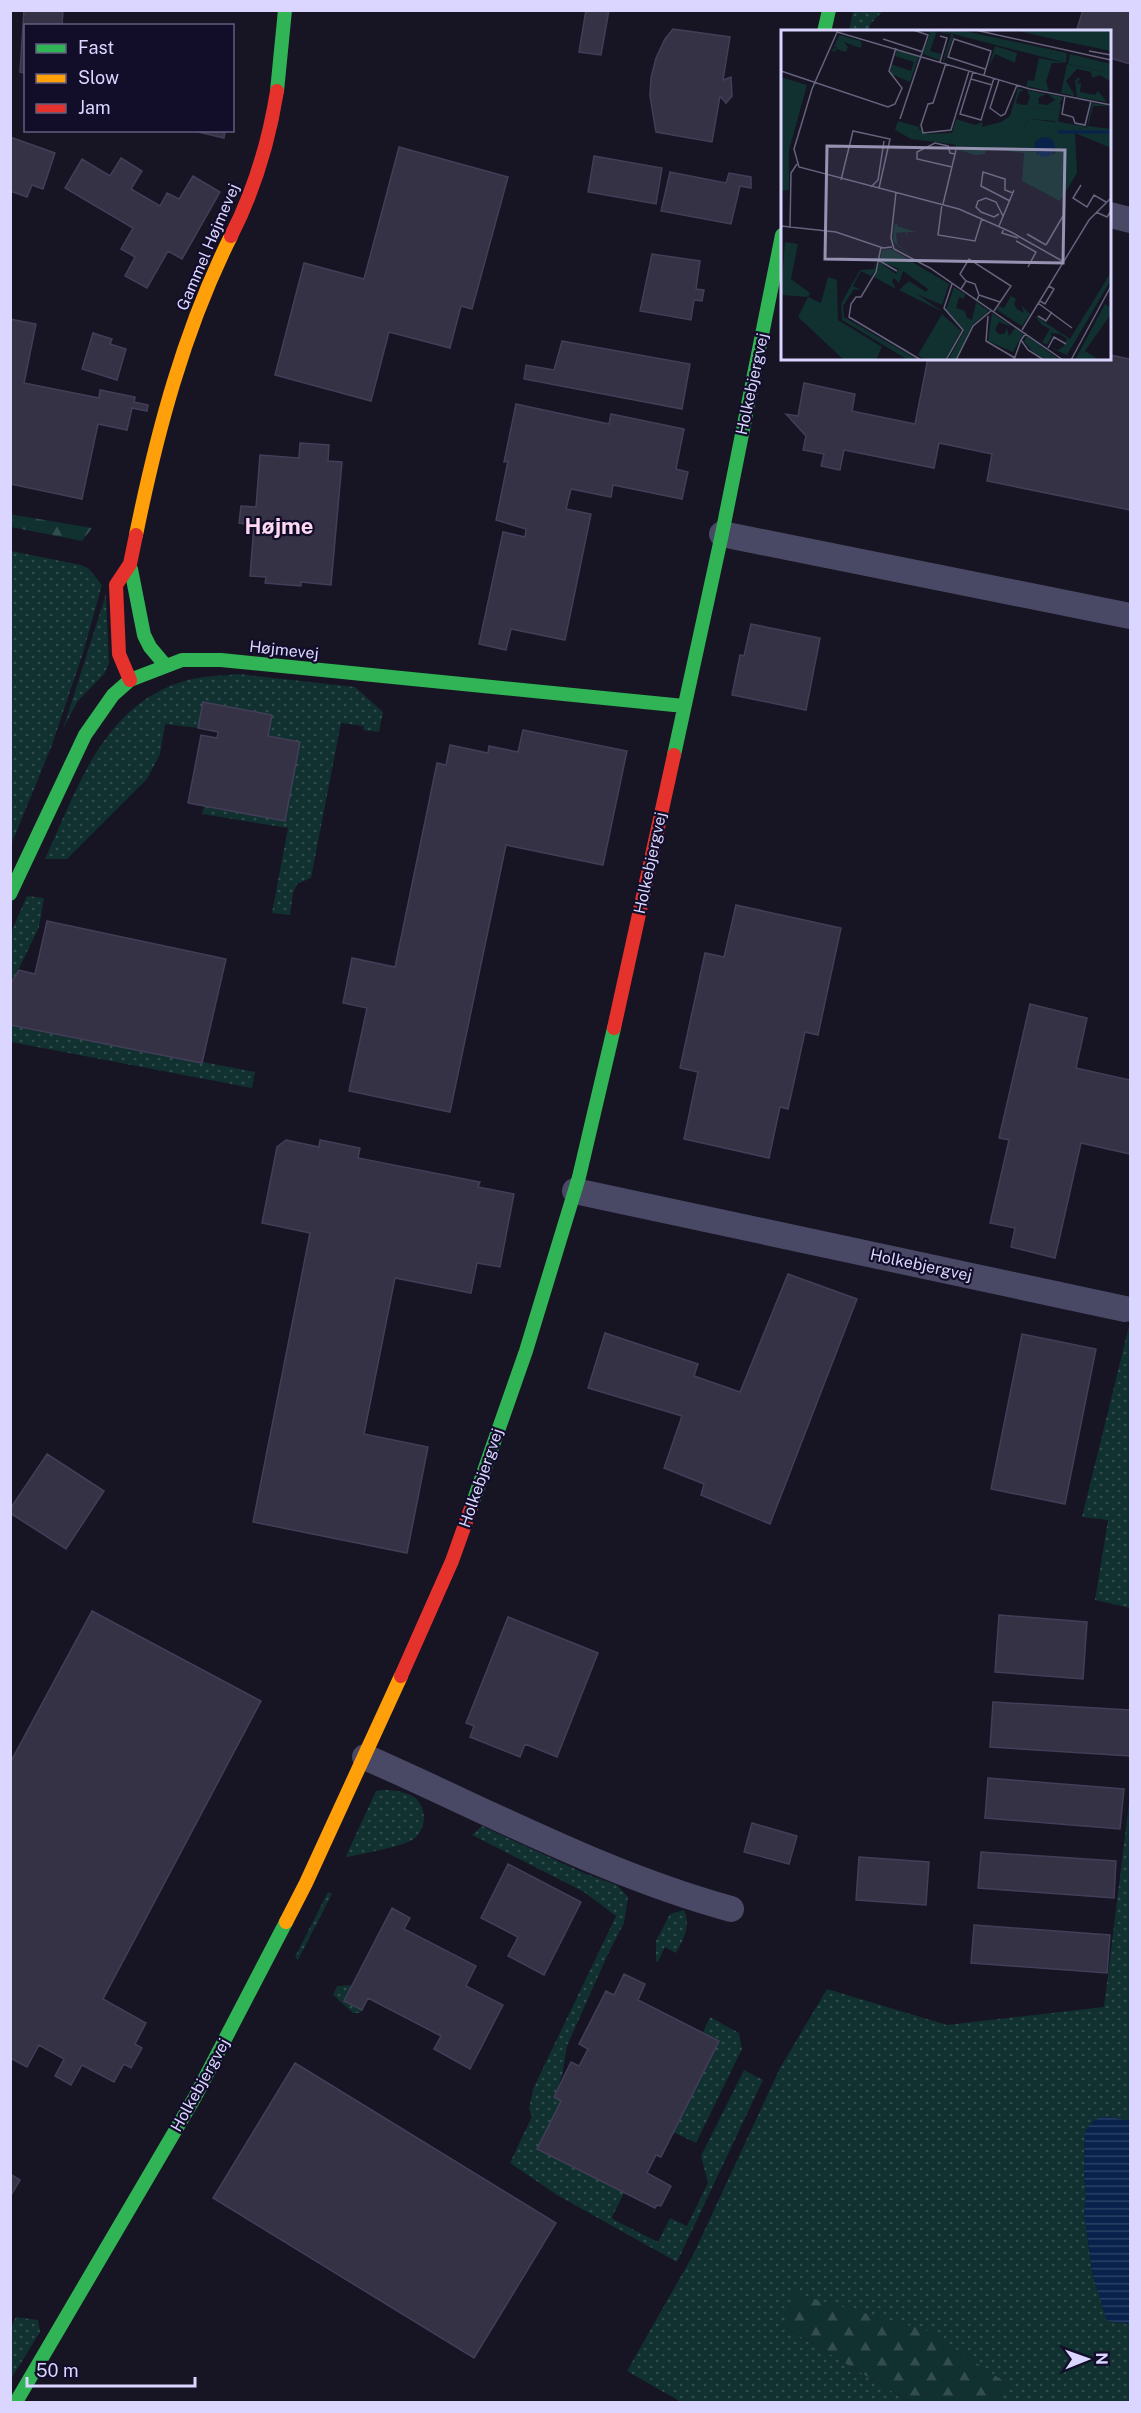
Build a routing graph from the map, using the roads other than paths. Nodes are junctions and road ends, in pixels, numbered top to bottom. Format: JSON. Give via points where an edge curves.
{"nodes":[{"id":1,"x":285,"y":10,"type":"edge"},
{"id":2,"x":829,"y":10,"type":"edge"},
{"id":3,"x":824,"y":30,"type":"edge"},
{"id":4,"x":1111,"y":215,"type":"edge"},
{"id":5,"x":1131,"y":220,"type":"edge"},
{"id":6,"x":781,"y":244,"type":"edge"},
{"id":7,"x":722,"y":534,"type":"junction"},
{"id":8,"x":129,"y":564,"type":"junction"},
{"id":9,"x":1131,"y":616,"type":"edge"},
{"id":10,"x":166,"y":666,"type":"junction"},
{"id":11,"x":130,"y":680,"type":"junction"},
{"id":12,"x":684,"y":706,"type":"junction"},
{"id":13,"x":10,"y":894,"type":"edge"},
{"id":14,"x":575,"y":1191,"type":"junction"},
{"id":15,"x":1125,"y":1309,"type":"dead end"},
{"id":16,"x":365,"y":1757,"type":"junction"},
{"id":17,"x":731,"y":1909,"type":"dead end"},
{"id":18,"x":16,"y":2403,"type":"edge"}],
"edges":[{"from":1,"to":8,"type":"street","name":"Gammel Højmevej","via":[[276,107],[252,190],[200,304],[170,399]]},
{"from":2,"to":3,"type":"street"},
{"from":4,"to":5,"type":"street"},
{"from":6,"to":7,"type":"street","name":"Holkebjergvej"},
{"from":7,"to":9,"type":"street"},
{"from":7,"to":12,"type":"street","name":"Holkebjergvej"},
{"from":8,"to":10,"type":"street","name":"Gammel Højmevej","via":[[137,583],[144,637]]},
{"from":8,"to":11,"type":"street","name":"Gammel Højmevej","via":[[116,585],[116,611],[119,654]]},
{"from":10,"to":11,"type":"street","name":"Højmevej"},
{"from":10,"to":12,"type":"street","name":"Højmevej","via":[[182,660],[221,660]]},
{"from":11,"to":13,"type":"street","name":"Højmevej","via":[[113,695],[85,735]]},
{"from":12,"to":14,"type":"street","name":"Holkebjergvej","via":[[610,1049]]},
{"from":14,"to":15,"type":"street","name":"Holkebjergvej"},
{"from":14,"to":16,"type":"street","name":"Holkebjergvej","via":[[526,1351],[452,1561]]},
{"from":16,"to":17,"type":"street","via":[[618,1871]]},
{"from":16,"to":18,"type":"street","name":"Holkebjergvej","via":[[306,1883],[195,2097]]}]}
